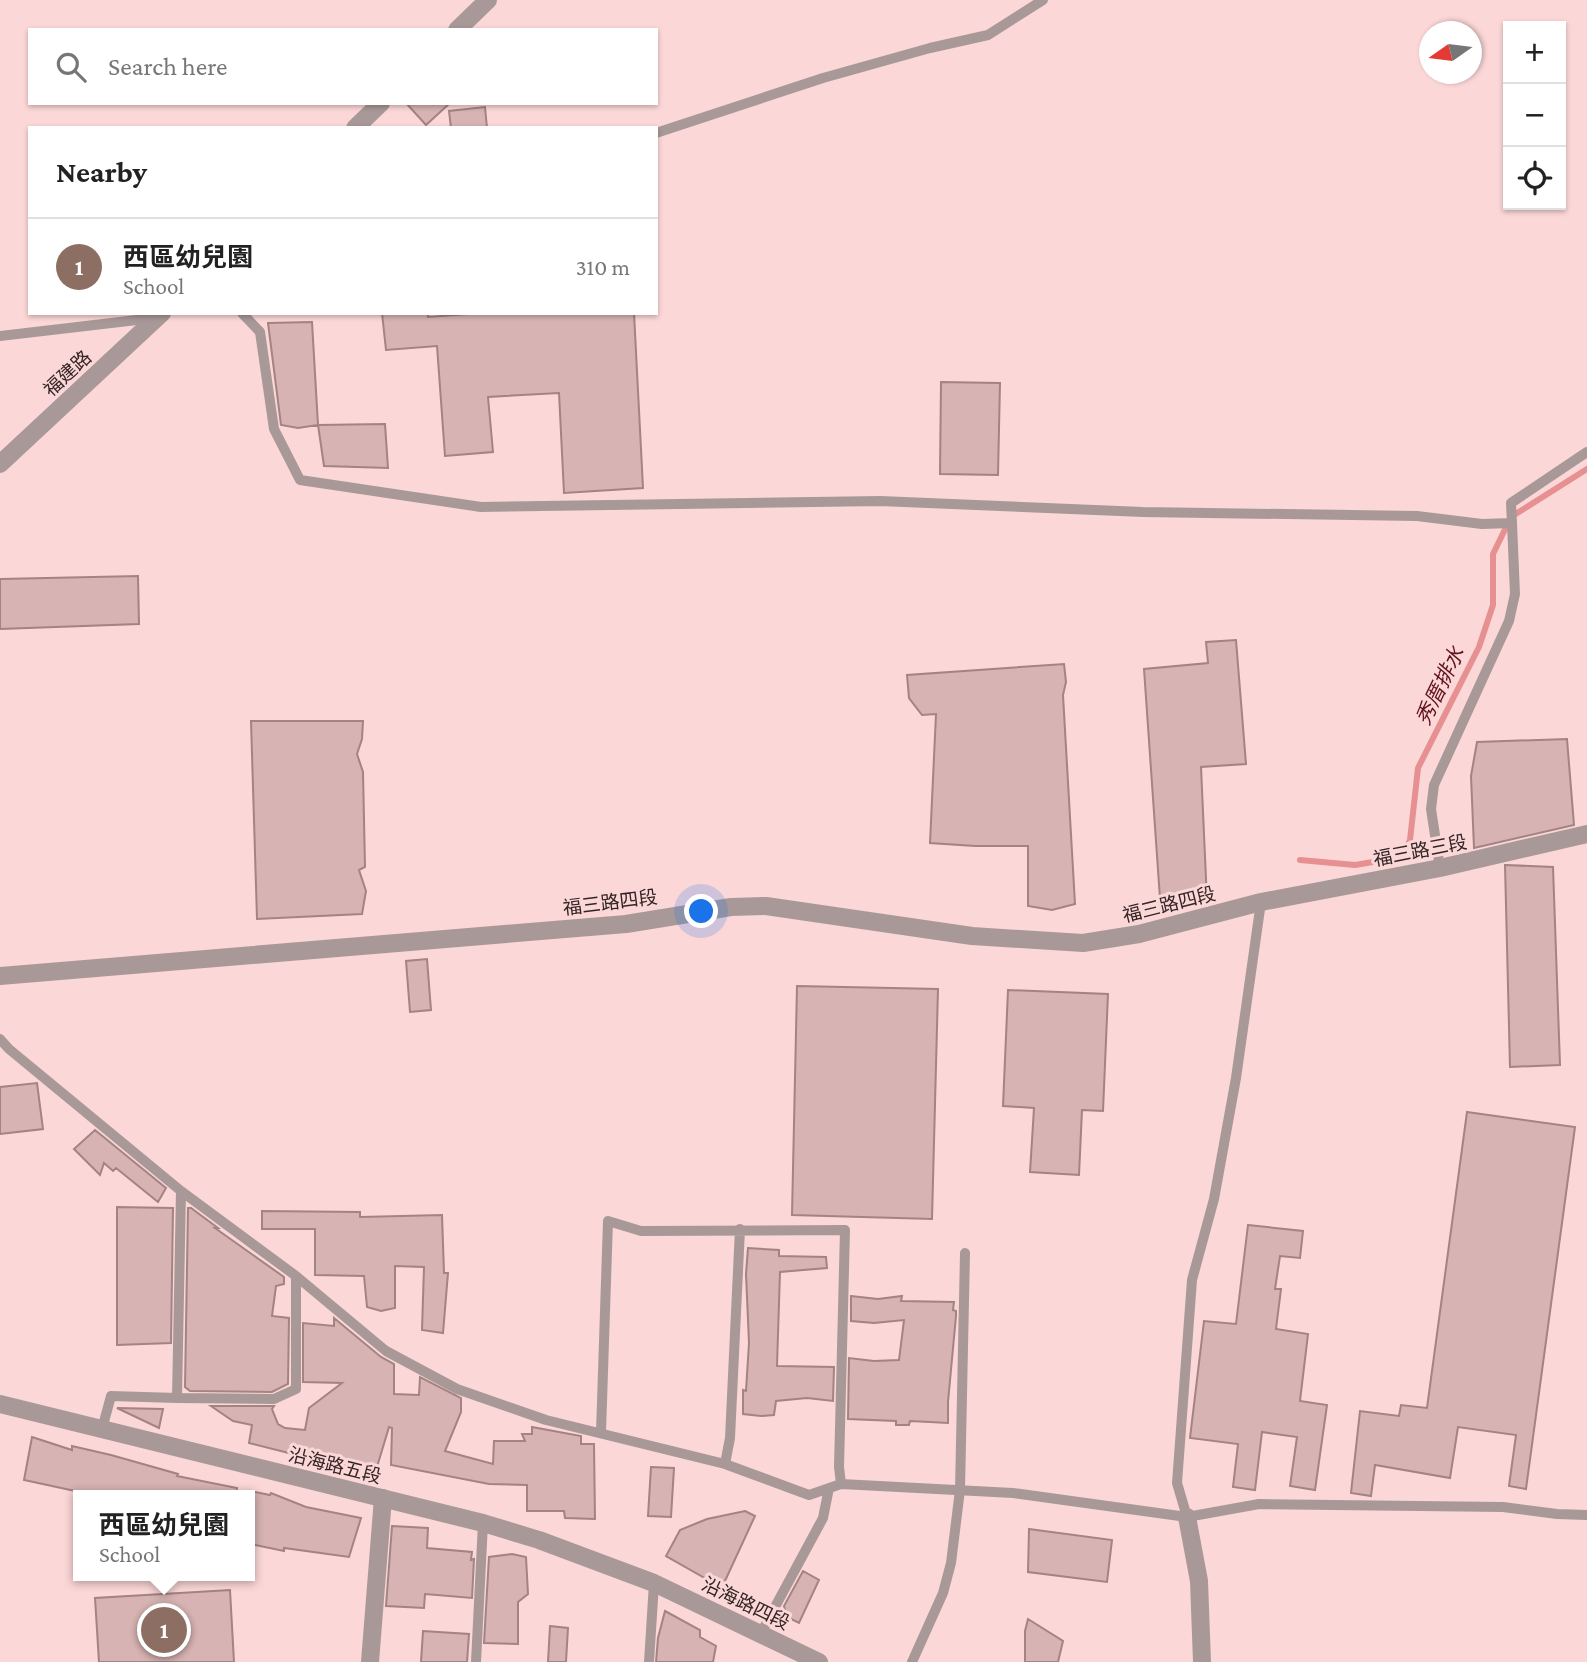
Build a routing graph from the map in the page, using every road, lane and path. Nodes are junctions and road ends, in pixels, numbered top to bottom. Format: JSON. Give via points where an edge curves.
{"nodes":[{"id":1,"x":488,"y":0,"type":"edge"},
{"id":2,"x":1043,"y":0,"type":"edge"},
{"id":3,"x":459,"y":28,"type":"edge"},
{"id":4,"x":379,"y":105,"type":"edge"},
{"id":5,"x":357,"y":126,"type":"edge"},
{"id":6,"x":658,"y":132,"type":"edge"},
{"id":7,"x":160,"y":315,"type":"edge"},
{"id":8,"x":244,"y":315,"type":"edge"},
{"id":9,"x":0,"y":336,"type":"edge"},
{"id":10,"x":1587,"y":452,"type":"edge"},
{"id":11,"x":0,"y":464,"type":"edge"},
{"id":12,"x":1512,"y":523,"type":"junction"},
{"id":13,"x":1587,"y":834,"type":"edge"},
{"id":14,"x":1440,"y":868,"type":"junction"},
{"id":15,"x":1261,"y":902,"type":"junction"},
{"id":16,"x":0,"y":976,"type":"edge"},
{"id":17,"x":0,"y":1039,"type":"edge"},
{"id":18,"x":181,"y":1191,"type":"junction"},
{"id":19,"x":740,"y":1229,"type":"junction"},
{"id":20,"x":965,"y":1253,"type":"dead end"},
{"id":21,"x":296,"y":1276,"type":"junction"},
{"id":22,"x":177,"y":1398,"type":"junction"},
{"id":23,"x":0,"y":1404,"type":"edge"},
{"id":24,"x":102,"y":1429,"type":"junction"},
{"id":25,"x":601,"y":1432,"type":"junction"},
{"id":26,"x":725,"y":1464,"type":"junction"},
{"id":27,"x":841,"y":1484,"type":"junction"},
{"id":28,"x":829,"y":1488,"type":"junction"},
{"id":29,"x":960,"y":1490,"type":"junction"},
{"id":30,"x":383,"y":1498,"type":"junction"},
{"id":31,"x":1587,"y":1515,"type":"edge"},
{"id":32,"x":1187,"y":1517,"type":"junction"},
{"id":33,"x":483,"y":1523,"type":"junction"},
{"id":34,"x":654,"y":1583,"type":"junction"},
{"id":35,"x":761,"y":1633,"type":"junction"},
{"id":36,"x":370,"y":1662,"type":"edge"},
{"id":37,"x":476,"y":1662,"type":"edge"},
{"id":38,"x":649,"y":1662,"type":"edge"},
{"id":39,"x":819,"y":1662,"type":"edge"},
{"id":40,"x":912,"y":1662,"type":"edge"},
{"id":41,"x":1202,"y":1662,"type":"edge"}],
"edges":[{"from":1,"to":3,"type":"street"},
{"from":2,"to":6,"type":"lane","via":[[988,35],[822,78]]},
{"from":4,"to":5,"type":"street"},
{"from":7,"to":9,"type":"lane"},
{"from":7,"to":11,"type":"street","name":"福建路"},
{"from":8,"to":12,"type":"lane","via":[[260,332],[274,429],[300,480],[338,487],[481,507],[880,502],[1417,516]]},
{"from":10,"to":12,"type":"lane","via":[[1511,503]]},
{"from":12,"to":14,"type":"lane","via":[[1515,594],[1509,621],[1434,785],[1431,809]]},
{"from":13,"to":14,"type":"street","name":"福三路三段"},
{"from":14,"to":15,"type":"street","name":"福三路三段"},
{"from":15,"to":16,"type":"street","name":"福三路四段","via":[[1139,934],[1083,943],[972,936],[766,906],[731,906],[625,923]]},
{"from":15,"to":32,"type":"lane","via":[[1236,1079],[1192,1280],[1177,1483]]},
{"from":17,"to":18,"type":"lane"},
{"from":18,"to":21,"type":"lane"},
{"from":18,"to":22,"type":"lane"},
{"from":19,"to":25,"type":"lane","via":[[641,1231],[608,1221]]},
{"from":19,"to":26,"type":"lane"},
{"from":19,"to":27,"type":"lane","via":[[845,1230]]},
{"from":20,"to":29,"type":"lane"},
{"from":21,"to":22,"type":"lane","via":[[296,1389],[274,1399]]},
{"from":21,"to":25,"type":"lane","via":[[386,1351],[457,1389],[546,1420]]},
{"from":22,"to":24,"type":"lane","via":[[111,1396]]},
{"from":23,"to":24,"type":"street","name":"沿海路五段"},
{"from":24,"to":30,"type":"street","name":"沿海路五段"},
{"from":25,"to":26,"type":"lane"},
{"from":26,"to":28,"type":"lane","via":[[809,1494]]},
{"from":27,"to":28,"type":"lane"},
{"from":27,"to":29,"type":"lane"},
{"from":28,"to":35,"type":"lane","via":[[823,1518]]},
{"from":29,"to":32,"type":"lane"},
{"from":29,"to":40,"type":"lane","via":[[943,1593]]},
{"from":30,"to":33,"type":"street","name":"沿海路五段"},
{"from":30,"to":36,"type":"street"},
{"from":31,"to":32,"type":"lane","via":[[1503,1507],[1259,1504]]},
{"from":32,"to":41,"type":"street","via":[[1199,1581]]},
{"from":33,"to":34,"type":"street","name":"沿海路五段"},
{"from":33,"to":37,"type":"lane"},
{"from":34,"to":35,"type":"street","name":"沿海路四段"},
{"from":34,"to":38,"type":"lane"},
{"from":35,"to":39,"type":"street","name":"沿海路四段"}]}
